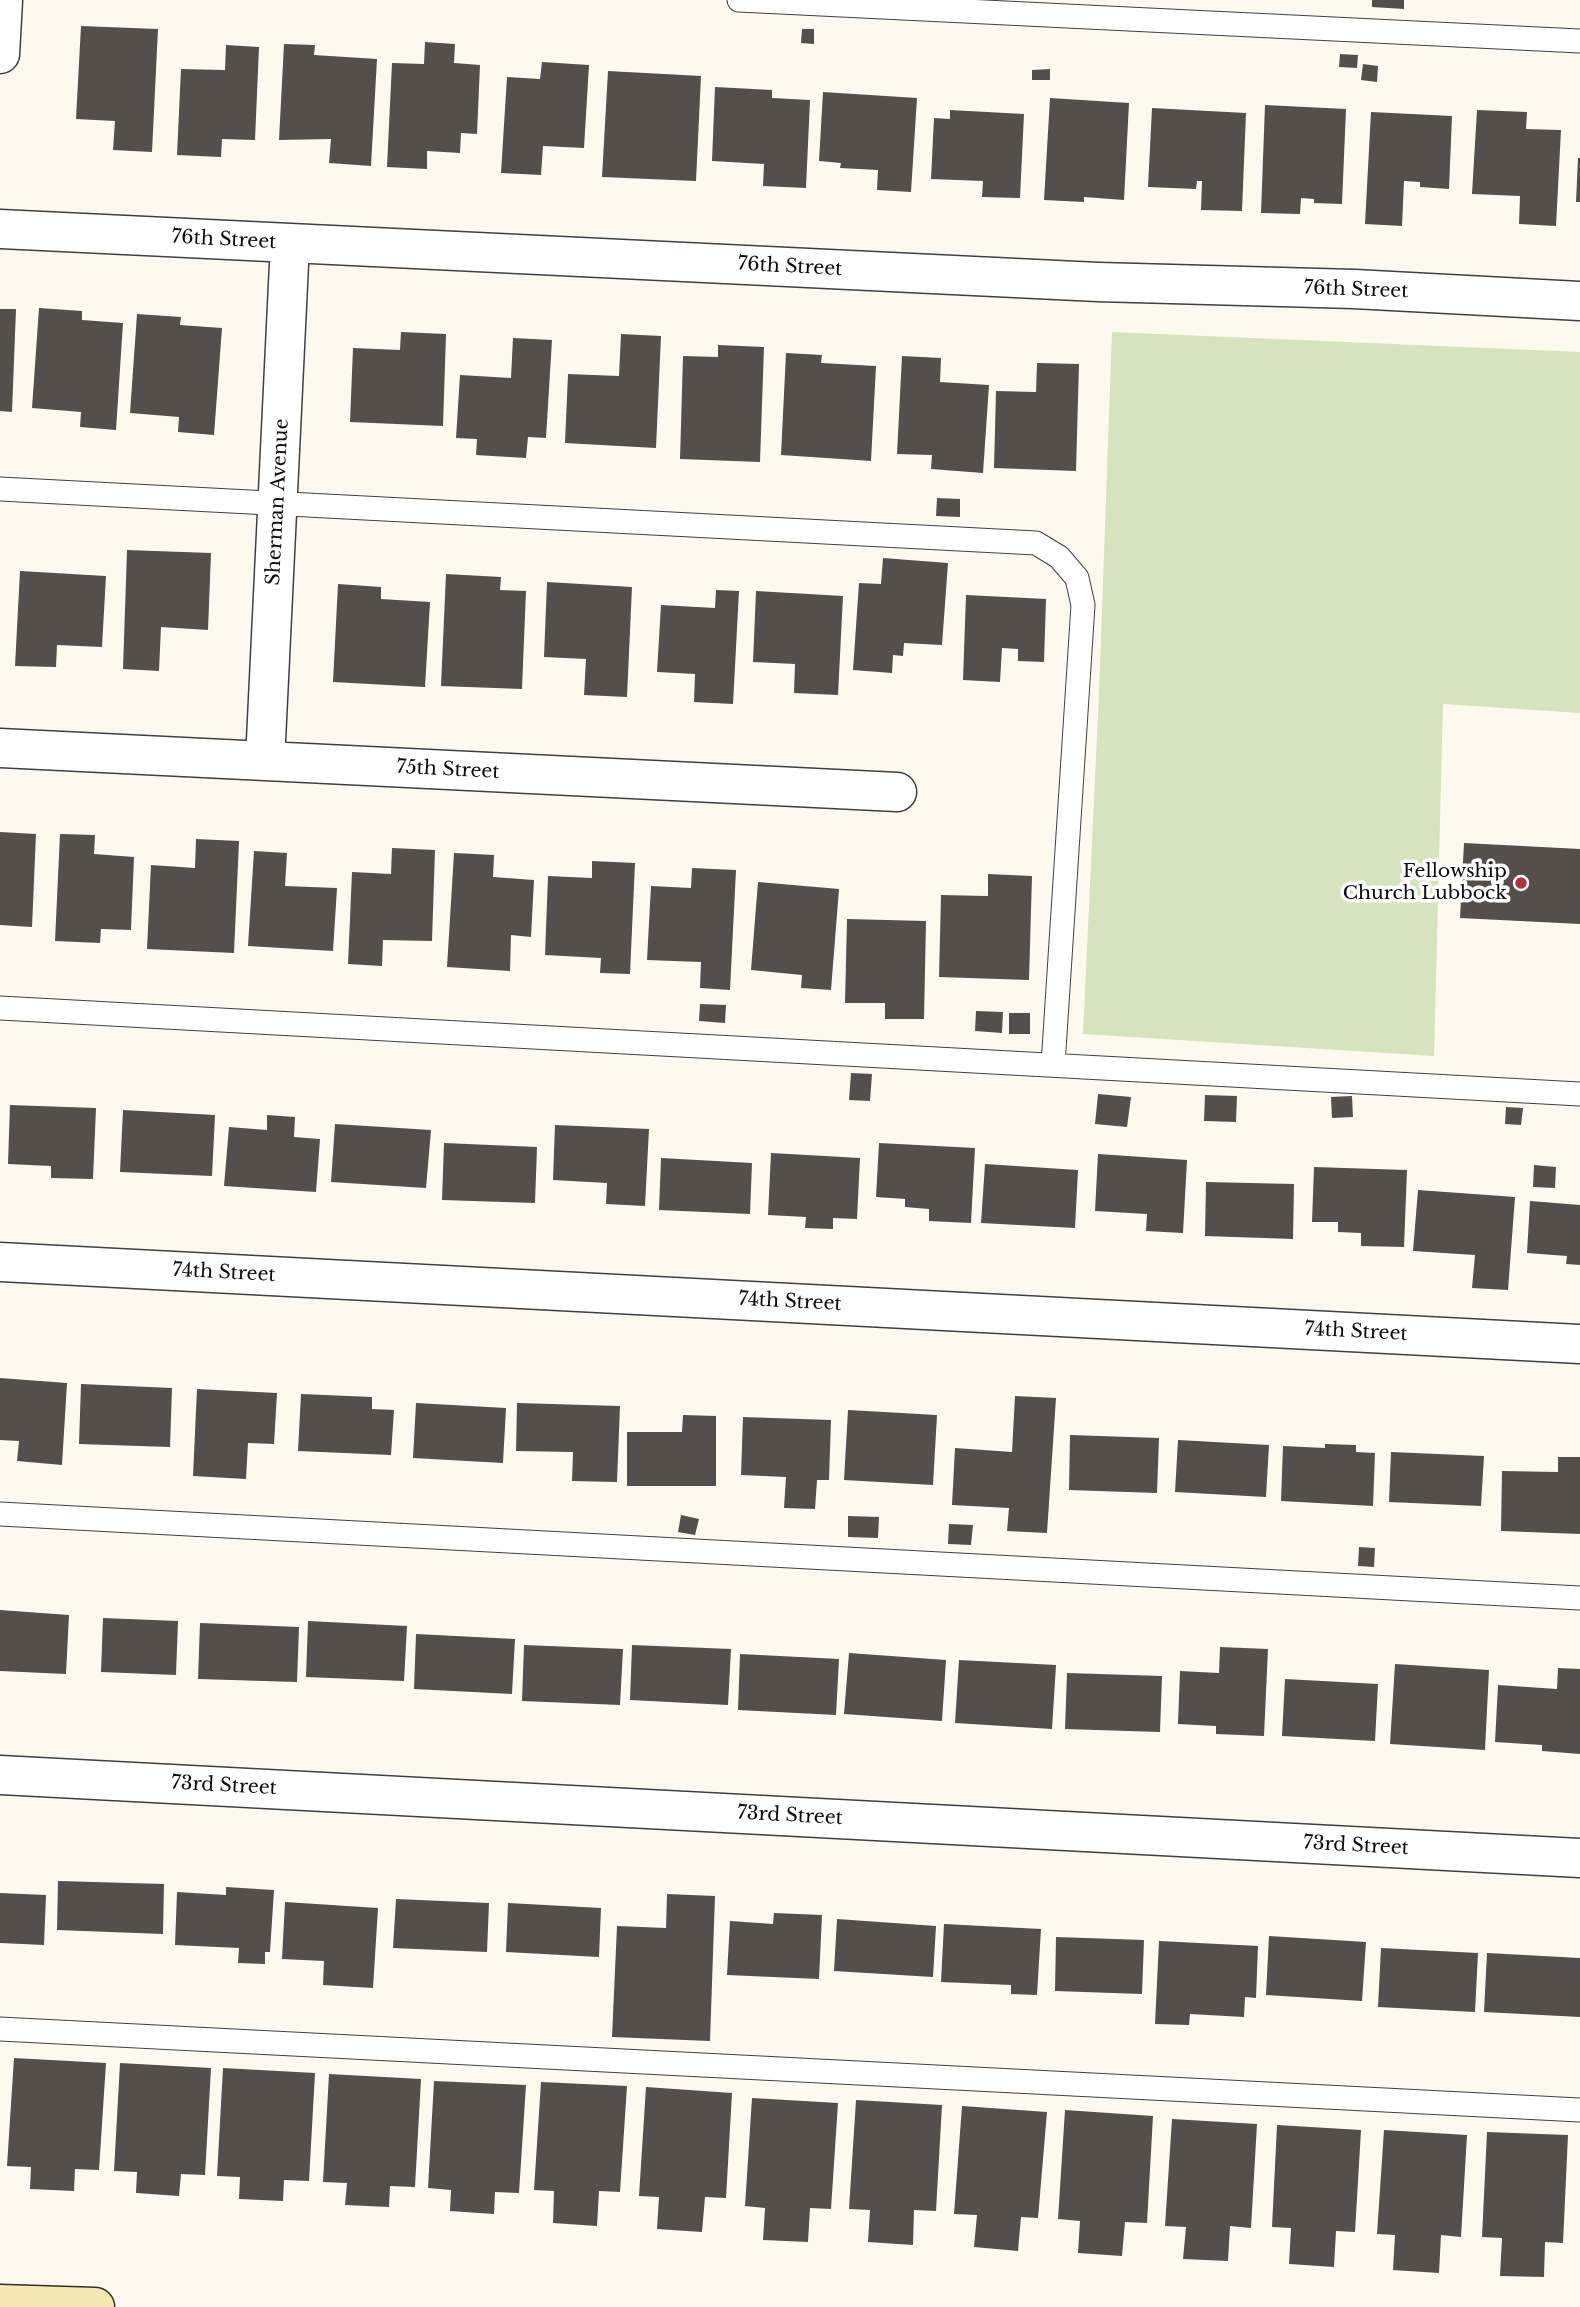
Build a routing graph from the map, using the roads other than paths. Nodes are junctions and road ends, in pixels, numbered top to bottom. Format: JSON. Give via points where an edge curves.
{"nodes":[{"id":1,"x":4,"y":0,"type":"edge"},
{"id":2,"x":739,"y":0,"type":"edge"},
{"id":3,"x":1580,"y":41,"type":"edge"},
{"id":4,"x":0,"y":54,"type":"edge"},
{"id":5,"x":0,"y":229,"type":"edge"},
{"id":6,"x":290,"y":243,"type":"junction"},
{"id":7,"x":1580,"y":301,"type":"edge"},
{"id":8,"x":0,"y":489,"type":"edge"},
{"id":9,"x":278,"y":503,"type":"junction"},
{"id":10,"x":0,"y":748,"type":"edge"},
{"id":11,"x":265,"y":761,"type":"junction"},
{"id":12,"x":897,"y":792,"type":"dead end"},
{"id":13,"x":0,"y":1008,"type":"edge"},
{"id":14,"x":1053,"y":1065,"type":"junction"},
{"id":15,"x":1580,"y":1094,"type":"edge"},
{"id":16,"x":0,"y":1262,"type":"edge"},
{"id":17,"x":1580,"y":1344,"type":"edge"},
{"id":18,"x":0,"y":1514,"type":"edge"},
{"id":19,"x":1580,"y":1598,"type":"edge"},
{"id":20,"x":0,"y":1774,"type":"edge"},
{"id":21,"x":1580,"y":1858,"type":"edge"},
{"id":22,"x":0,"y":2029,"type":"edge"},
{"id":23,"x":1580,"y":2110,"type":"edge"},
{"id":24,"x":0,"y":2304,"type":"edge"},
{"id":25,"x":95,"y":2307,"type":"edge"}],
"edges":[{"from":1,"to":4,"type":"street"},
{"from":2,"to":3,"type":"lane"},
{"from":5,"to":6,"type":"street","name":"76th Street"},
{"from":6,"to":7,"type":"street","name":"76th Street"},
{"from":6,"to":9,"type":"street","name":"Sherman Avenue"},
{"from":8,"to":9,"type":"lane"},
{"from":9,"to":11,"type":"street","name":"Sherman Avenue"},
{"from":9,"to":14,"type":"lane","via":[[1036,543],[1059,557],[1077,578],[1083,605]]},
{"from":10,"to":11,"type":"street","name":"75th Street"},
{"from":11,"to":12,"type":"street","name":"75th Street"},
{"from":13,"to":14,"type":"lane"},
{"from":14,"to":15,"type":"lane"},
{"from":16,"to":17,"type":"street","name":"74th Street"},
{"from":18,"to":19,"type":"lane"},
{"from":20,"to":21,"type":"street","name":"73rd Street"},
{"from":22,"to":23,"type":"lane"},
{"from":24,"to":25,"type":"main road"}]}
